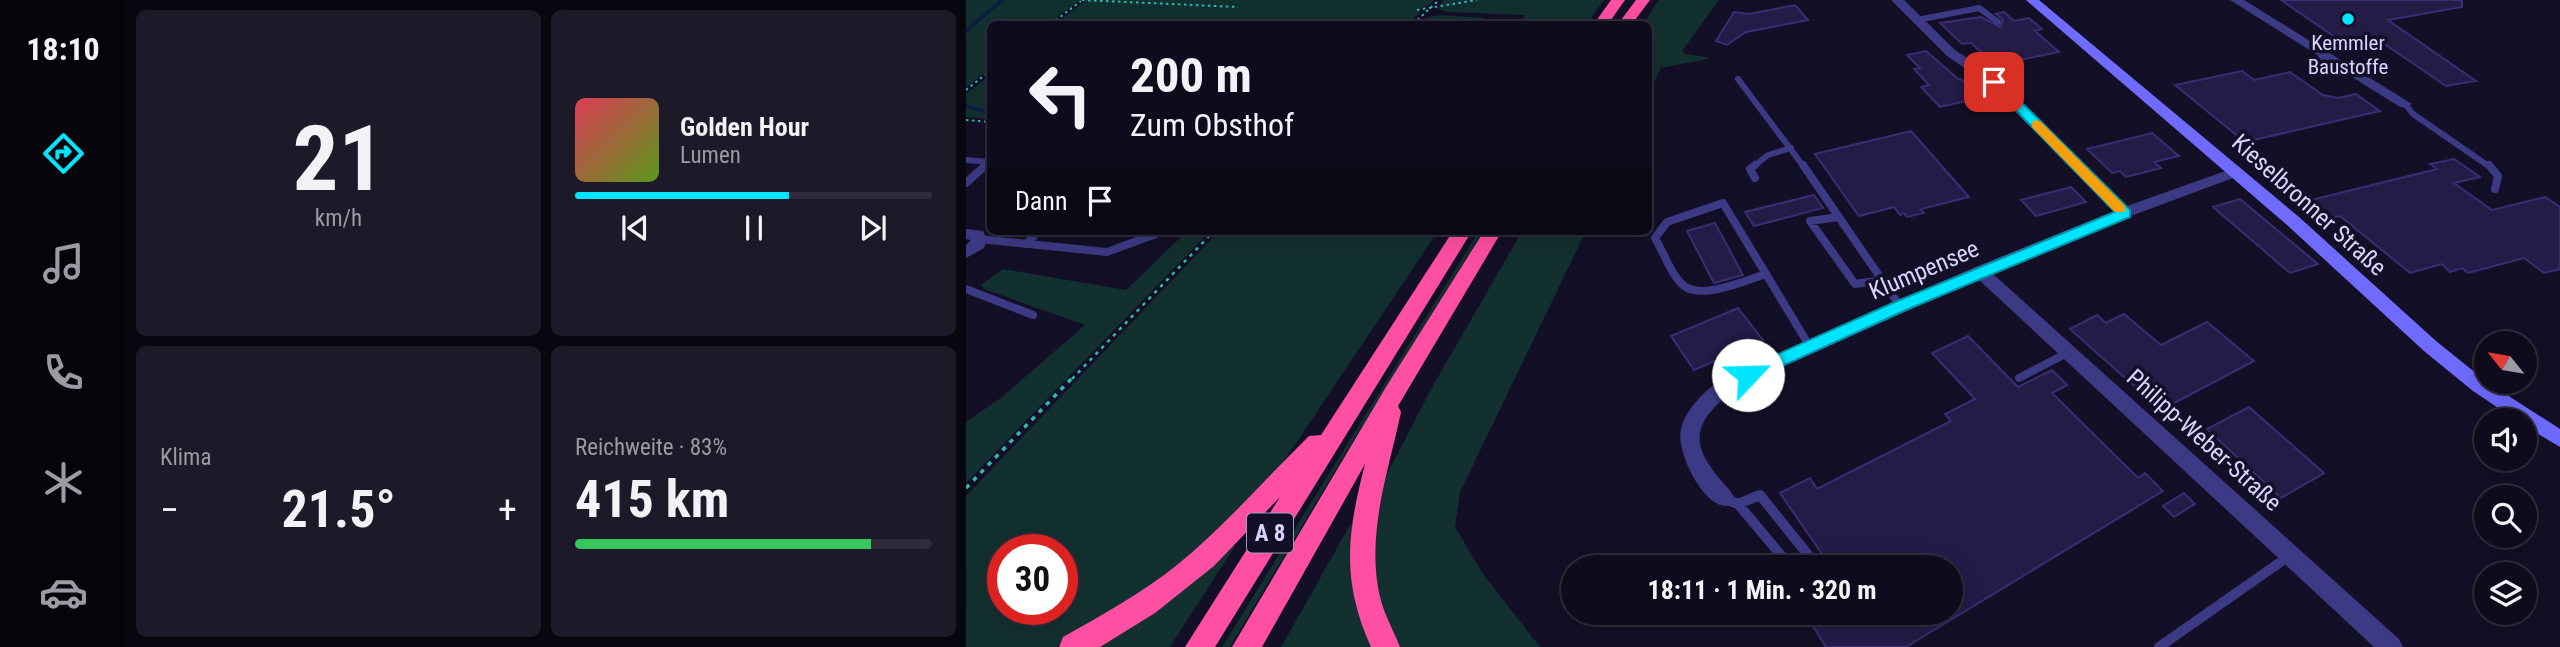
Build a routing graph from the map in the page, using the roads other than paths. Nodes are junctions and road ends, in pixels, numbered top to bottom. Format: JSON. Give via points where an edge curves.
{"nodes":[{"id":1,"x":1618,"y":0,"type":"edge"},
{"id":2,"x":1643,"y":0,"type":"edge"},
{"id":3,"x":1897,"y":0,"type":"edge"},
{"id":4,"x":2032,"y":0,"type":"edge"},
{"id":5,"x":2236,"y":0,"type":"edge"},
{"id":6,"x":1917,"y":20,"type":"junction"},
{"id":7,"x":1603,"y":21,"type":"edge"},
{"id":8,"x":1627,"y":21,"type":"edge"},
{"id":9,"x":1998,"y":22,"type":"dead end"},
{"id":10,"x":2325,"y":57,"type":"junction"},
{"id":11,"x":2310,"y":61,"type":"dead end"},
{"id":12,"x":1738,"y":79,"type":"dead end"},
{"id":13,"x":2405,"y":104,"type":"joint"},
{"id":14,"x":1791,"y":148,"type":"junction"},
{"id":15,"x":966,"y":160,"type":"edge"},
{"id":16,"x":987,"y":162,"type":"edge"},
{"id":17,"x":987,"y":165,"type":"edge"},
{"id":18,"x":2236,"y":172,"type":"junction"},
{"id":19,"x":1755,"y":178,"type":"dead end"},
{"id":20,"x":966,"y":183,"type":"edge"},
{"id":21,"x":2495,"y":189,"type":"dead end"},
{"id":22,"x":2125,"y":213,"type":"junction"},
{"id":23,"x":1839,"y":217,"type":"junction"},
{"id":24,"x":1035,"y":235,"type":"edge"},
{"id":25,"x":1153,"y":235,"type":"edge"},
{"id":26,"x":1460,"y":235,"type":"edge"},
{"id":27,"x":1491,"y":235,"type":"edge"},
{"id":28,"x":973,"y":236,"type":"edge"},
{"id":29,"x":1026,"y":244,"type":"junction"},
{"id":30,"x":966,"y":253,"type":"edge"},
{"id":31,"x":1981,"y":272,"type":"junction"},
{"id":32,"x":1766,"y":274,"type":"junction"},
{"id":33,"x":1883,"y":280,"type":"junction"},
{"id":34,"x":966,"y":289,"type":"edge"},
{"id":35,"x":1900,"y":306,"type":"junction"},
{"id":36,"x":1033,"y":315,"type":"dead end"},
{"id":37,"x":1810,"y":347,"type":"junction"},
{"id":38,"x":2069,"y":352,"type":"junction"},
{"id":39,"x":2019,"y":378,"type":"dead end"},
{"id":40,"x":1394,"y":393,"type":"junction"},
{"id":41,"x":1341,"y":420,"type":"junction"},
{"id":42,"x":2560,"y":439,"type":"edge"},
{"id":43,"x":1732,"y":501,"type":"junction"},
{"id":44,"x":1780,"y":555,"type":"edge"},
{"id":45,"x":1808,"y":555,"type":"edge"},
{"id":46,"x":2291,"y":555,"type":"junction"},
{"id":47,"x":1073,"y":647,"type":"edge"},
{"id":48,"x":1199,"y":647,"type":"edge"},
{"id":49,"x":1246,"y":647,"type":"edge"},
{"id":50,"x":1387,"y":647,"type":"edge"},
{"id":51,"x":2159,"y":647,"type":"edge"},
{"id":52,"x":2391,"y":647,"type":"edge"}],
"edges":[{"from":1,"to":7,"type":"highway"},
{"from":2,"to":8,"type":"highway"},
{"from":3,"to":6,"type":"street"},
{"from":4,"to":18,"type":"street","name":"Kieselbronner Straße"},
{"from":5,"to":10,"type":"street"},
{"from":6,"to":9,"type":"lane","via":[[1979,8]]},
{"from":6,"to":22,"type":"street","via":[[1951,53],[1994,82]]},
{"from":10,"to":11,"type":"lane"},
{"from":10,"to":13,"type":"street"},
{"from":12,"to":14,"type":"lane"},
{"from":13,"to":21,"type":"lane","via":[[2486,162],[2498,176]]},
{"from":14,"to":19,"type":"lane","via":[[1750,169]]},
{"from":14,"to":23,"type":"lane"},
{"from":15,"to":16,"type":"lane"},
{"from":17,"to":20,"type":"lane"},
{"from":18,"to":22,"type":"street","name":"Klumpensee"},
{"from":18,"to":42,"type":"street","name":"Kieselbronner Straße","via":[[2430,346]]},
{"from":22,"to":31,"type":"street","name":"Klumpensee"},
{"from":23,"to":33,"type":"lane"},
{"from":23,"to":33,"type":"lane","via":[[1810,220],[1855,284]]},
{"from":24,"to":29,"type":"lane"},
{"from":25,"to":29,"type":"lane","via":[[1107,252]]},
{"from":26,"to":41,"type":"highway","number":"A 8"},
{"from":27,"to":40,"type":"highway","number":"A 8"},
{"from":28,"to":29,"type":"lane"},
{"from":28,"to":30,"type":"street","via":[[978,244]]},
{"from":31,"to":35,"type":"street","name":"Klumpensee"},
{"from":31,"to":38,"type":"street","name":"Philipp-Weber-Straße"},
{"from":32,"to":32,"type":"lane","via":[[1723,203],[1667,222],[1655,238],[1684,285],[1692,290],[1704,292]]},
{"from":32,"to":37,"type":"lane"},
{"from":33,"to":35,"type":"lane"},
{"from":34,"to":36,"type":"lane"},
{"from":35,"to":37,"type":"street","name":"Klumpensee"},
{"from":37,"to":43,"type":"street","name":"Klumpensee","via":[[1727,384],[1705,401],[1694,418],[1688,435],[1691,454],[1703,476]]},
{"from":38,"to":39,"type":"lane"},
{"from":38,"to":46,"type":"street","name":"Philipp-Weber-Straße"},
{"from":40,"to":49,"type":"highway","number":"A 8"},
{"from":40,"to":50,"type":"highway","via":[[1361,550],[1365,597]]},
{"from":41,"to":47,"type":"highway","via":[[1187,573]]},
{"from":41,"to":48,"type":"highway","number":"A 8"},
{"from":43,"to":44,"type":"lane"},
{"from":43,"to":45,"type":"lane","via":[[1760,495]]},
{"from":46,"to":51,"type":"lane"},
{"from":46,"to":52,"type":"street","name":"Philipp-Weber-Straße"}]}
